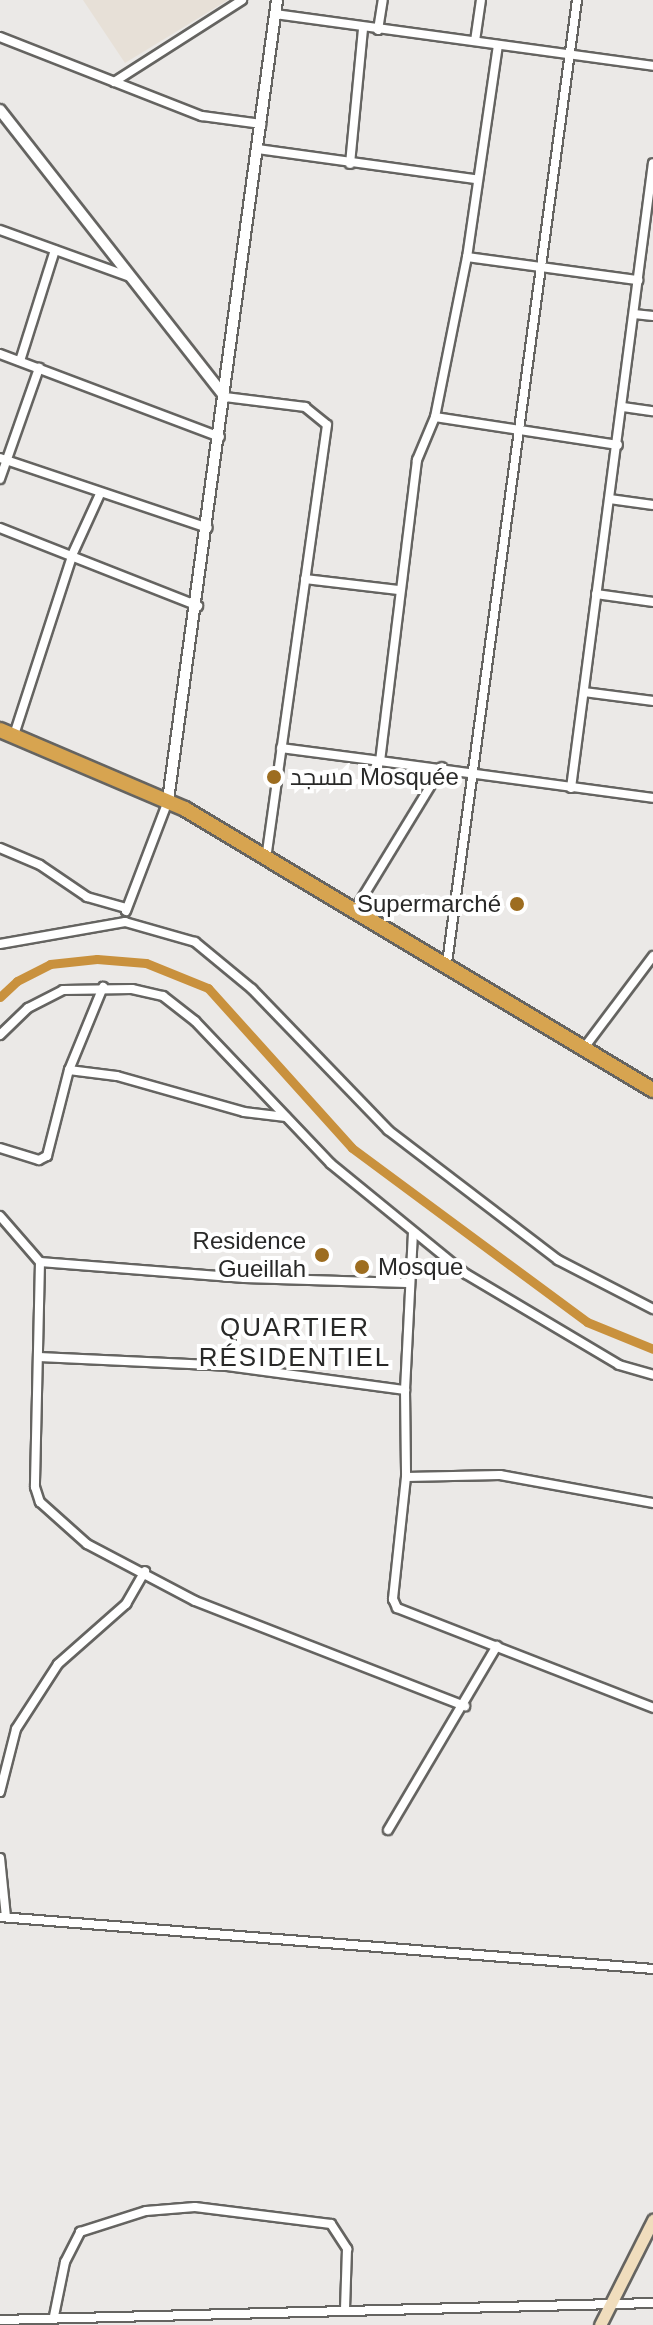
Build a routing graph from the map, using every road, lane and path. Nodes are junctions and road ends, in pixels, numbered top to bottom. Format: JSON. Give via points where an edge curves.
{"nodes":[{"id":1,"x":242,"y":0,"type":"edge"},
{"id":2,"x":277,"y":0,"type":"edge"},
{"id":3,"x":383,"y":0,"type":"edge"},
{"id":4,"x":481,"y":0,"type":"edge"},
{"id":5,"x":577,"y":0,"type":"edge"},
{"id":6,"x":275,"y":14,"type":"junction"},
{"id":7,"x":363,"y":28,"type":"junction"},
{"id":8,"x":378,"y":30,"type":"junction"},
{"id":9,"x":0,"y":37,"type":"edge"},
{"id":10,"x":475,"y":41,"type":"junction"},
{"id":11,"x":498,"y":45,"type":"junction"},
{"id":12,"x":572,"y":54,"type":"junction"},
{"id":13,"x":653,"y":66,"type":"edge"},
{"id":14,"x":114,"y":82,"type":"junction"},
{"id":15,"x":0,"y":110,"type":"edge"},
{"id":16,"x":261,"y":124,"type":"junction"},
{"id":17,"x":258,"y":149,"type":"junction"},
{"id":18,"x":653,"y":163,"type":"edge"},
{"id":19,"x":350,"y":164,"type":"junction"},
{"id":20,"x":475,"y":179,"type":"junction"},
{"id":21,"x":0,"y":230,"type":"edge"},
{"id":22,"x":55,"y":250,"type":"junction"},
{"id":23,"x":467,"y":257,"type":"junction"},
{"id":24,"x":541,"y":267,"type":"junction"},
{"id":25,"x":130,"y":277,"type":"junction"},
{"id":26,"x":638,"y":280,"type":"junction"},
{"id":27,"x":634,"y":314,"type":"junction"},
{"id":28,"x":653,"y":316,"type":"edge"},
{"id":29,"x":0,"y":354,"type":"edge"},
{"id":30,"x":20,"y":361,"type":"junction"},
{"id":31,"x":39,"y":368,"type":"junction"},
{"id":32,"x":225,"y":397,"type":"junction"},
{"id":33,"x":623,"y":407,"type":"junction"},
{"id":34,"x":653,"y":411,"type":"edge"},
{"id":35,"x":435,"y":417,"type":"junction"},
{"id":36,"x":519,"y":433,"type":"junction"},
{"id":37,"x":220,"y":437,"type":"junction"},
{"id":38,"x":618,"y":445,"type":"junction"},
{"id":39,"x":3,"y":459,"type":"edge"},
{"id":40,"x":0,"y":479,"type":"edge"},
{"id":41,"x":100,"y":494,"type":"junction"},
{"id":42,"x":610,"y":499,"type":"junction"},
{"id":43,"x":653,"y":505,"type":"edge"},
{"id":44,"x":0,"y":528,"type":"edge"},
{"id":45,"x":208,"y":529,"type":"junction"},
{"id":46,"x":73,"y":553,"type":"junction"},
{"id":47,"x":305,"y":579,"type":"junction"},
{"id":48,"x":398,"y":590,"type":"junction"},
{"id":49,"x":596,"y":594,"type":"junction"},
{"id":50,"x":653,"y":602,"type":"edge"},
{"id":51,"x":198,"y":606,"type":"junction"},
{"id":52,"x":584,"y":692,"type":"junction"},
{"id":53,"x":653,"y":701,"type":"edge"},
{"id":54,"x":7,"y":732,"type":"edge"},
{"id":55,"x":281,"y":748,"type":"junction"},
{"id":56,"x":380,"y":761,"type":"junction"},
{"id":57,"x":442,"y":767,"type":"junction"},
{"id":58,"x":472,"y":772,"type":"junction"},
{"id":59,"x":571,"y":788,"type":"junction"},
{"id":60,"x":653,"y":798,"type":"edge"},
{"id":61,"x":168,"y":800,"type":"junction"},
{"id":62,"x":0,"y":848,"type":"edge"},
{"id":63,"x":267,"y":854,"type":"junction"},
{"id":64,"x":126,"y":908,"type":"junction"},
{"id":65,"x":356,"y":908,"type":"junction"},
{"id":66,"x":125,"y":922,"type":"junction"},
{"id":67,"x":0,"y":944,"type":"edge"},
{"id":68,"x":653,"y":956,"type":"edge"},
{"id":69,"x":447,"y":963,"type":"junction"},
{"id":70,"x":103,"y":987,"type":"junction"},
{"id":71,"x":0,"y":1035,"type":"edge"},
{"id":72,"x":584,"y":1048,"type":"junction"},
{"id":73,"x":69,"y":1070,"type":"junction"},
{"id":74,"x":653,"y":1090,"type":"edge"},
{"id":75,"x":287,"y":1117,"type":"junction"},
{"id":76,"x":0,"y":1148,"type":"edge"},
{"id":77,"x":0,"y":1216,"type":"edge"},
{"id":78,"x":413,"y":1233,"type":"junction"},
{"id":79,"x":40,"y":1262,"type":"junction"},
{"id":80,"x":407,"y":1283,"type":"junction"},
{"id":81,"x":653,"y":1309,"type":"edge"},
{"id":82,"x":39,"y":1357,"type":"junction"},
{"id":83,"x":653,"y":1375,"type":"edge"},
{"id":84,"x":405,"y":1390,"type":"junction"},
{"id":85,"x":406,"y":1477,"type":"junction"},
{"id":86,"x":653,"y":1503,"type":"edge"},
{"id":87,"x":145,"y":1571,"type":"junction"},
{"id":88,"x":497,"y":1646,"type":"junction"},
{"id":89,"x":465,"y":1706,"type":"junction"},
{"id":90,"x":653,"y":1708,"type":"edge"},
{"id":91,"x":0,"y":1792,"type":"edge"},
{"id":92,"x":388,"y":1830,"type":"dead end"},
{"id":93,"x":0,"y":1858,"type":"edge"},
{"id":94,"x":3,"y":1917,"type":"edge"},
{"id":95,"x":653,"y":1969,"type":"edge"},
{"id":96,"x":653,"y":2220,"type":"edge"},
{"id":97,"x":653,"y":2303,"type":"edge"},
{"id":98,"x":614,"y":2304,"type":"junction"},
{"id":99,"x":345,"y":2310,"type":"junction"},
{"id":100,"x":54,"y":2316,"type":"junction"},
{"id":101,"x":0,"y":2320,"type":"edge"},
{"id":102,"x":603,"y":2320,"type":"edge"}],
"edges":[{"from":1,"to":14,"type":"street"},
{"from":2,"to":6,"type":"street"},
{"from":3,"to":8,"type":"street"},
{"from":4,"to":10,"type":"street"},
{"from":5,"to":12,"type":"street"},
{"from":6,"to":7,"type":"street"},
{"from":6,"to":16,"type":"street"},
{"from":7,"to":8,"type":"street"},
{"from":7,"to":19,"type":"street"},
{"from":8,"to":10,"type":"street"},
{"from":9,"to":14,"type":"street"},
{"from":10,"to":11,"type":"street"},
{"from":11,"to":12,"type":"street"},
{"from":11,"to":20,"type":"street"},
{"from":12,"to":13,"type":"street"},
{"from":12,"to":24,"type":"street"},
{"from":14,"to":16,"type":"street","via":[[202,116]]},
{"from":15,"to":25,"type":"street"},
{"from":16,"to":17,"type":"street"},
{"from":17,"to":19,"type":"street"},
{"from":17,"to":32,"type":"street"},
{"from":18,"to":26,"type":"street"},
{"from":19,"to":20,"type":"street"},
{"from":20,"to":23,"type":"street"},
{"from":21,"to":22,"type":"street"},
{"from":22,"to":25,"type":"street"},
{"from":22,"to":30,"type":"street"},
{"from":23,"to":24,"type":"street"},
{"from":23,"to":35,"type":"street"},
{"from":24,"to":26,"type":"street"},
{"from":24,"to":36,"type":"street"},
{"from":25,"to":32,"type":"street"},
{"from":26,"to":27,"type":"street"},
{"from":27,"to":28,"type":"street"},
{"from":27,"to":33,"type":"street"},
{"from":29,"to":30,"type":"street"},
{"from":30,"to":31,"type":"street"},
{"from":31,"to":37,"type":"street"},
{"from":31,"to":39,"type":"street"},
{"from":32,"to":37,"type":"street"},
{"from":32,"to":47,"type":"street","via":[[305,407],[327,425]]},
{"from":33,"to":34,"type":"street"},
{"from":33,"to":38,"type":"street"},
{"from":35,"to":36,"type":"street"},
{"from":35,"to":48,"type":"street","via":[[420,442]]},
{"from":36,"to":38,"type":"street"},
{"from":36,"to":58,"type":"street"},
{"from":37,"to":45,"type":"street"},
{"from":38,"to":42,"type":"street"},
{"from":39,"to":40,"type":"street"},
{"from":39,"to":41,"type":"street"},
{"from":41,"to":45,"type":"street"},
{"from":41,"to":46,"type":"street"},
{"from":42,"to":43,"type":"street"},
{"from":42,"to":49,"type":"street"},
{"from":44,"to":46,"type":"street"},
{"from":45,"to":51,"type":"street"},
{"from":46,"to":51,"type":"street"},
{"from":46,"to":54,"type":"street"},
{"from":47,"to":48,"type":"street"},
{"from":47,"to":55,"type":"street"},
{"from":48,"to":56,"type":"street"},
{"from":49,"to":50,"type":"street"},
{"from":49,"to":52,"type":"street"},
{"from":51,"to":61,"type":"street"},
{"from":52,"to":53,"type":"street"},
{"from":52,"to":59,"type":"street"},
{"from":54,"to":61,"type":"highway"},
{"from":55,"to":56,"type":"street"},
{"from":55,"to":63,"type":"street"},
{"from":56,"to":57,"type":"street"},
{"from":57,"to":58,"type":"street"},
{"from":57,"to":65,"type":"street"},
{"from":58,"to":59,"type":"street"},
{"from":58,"to":69,"type":"street"},
{"from":59,"to":60,"type":"street"},
{"from":61,"to":63,"type":"highway"},
{"from":61,"to":64,"type":"street"},
{"from":62,"to":64,"type":"street","via":[[40,865],[87,897]]},
{"from":63,"to":65,"type":"highway"},
{"from":64,"to":66,"type":"street"},
{"from":65,"to":69,"type":"highway"},
{"from":66,"to":67,"type":"street"},
{"from":66,"to":81,"type":"street","via":[[195,942],[252,989],[375,1120],[558,1260]]},
{"from":68,"to":72,"type":"street"},
{"from":69,"to":72,"type":"highway"},
{"from":70,"to":71,"type":"street","via":[[44,997]]},
{"from":70,"to":73,"type":"street"},
{"from":70,"to":75,"type":"street","via":[[147,991],[179,1006]]},
{"from":72,"to":74,"type":"highway"},
{"from":73,"to":75,"type":"street","via":[[117,1076],[244,1112]]},
{"from":73,"to":76,"type":"street","via":[[47,1156],[39,1160]]},
{"from":75,"to":78,"type":"street","via":[[331,1164]]},
{"from":77,"to":79,"type":"street"},
{"from":78,"to":80,"type":"street"},
{"from":78,"to":83,"type":"street","via":[[466,1274],[559,1332],[619,1365]]},
{"from":79,"to":80,"type":"street","via":[[244,1278]]},
{"from":79,"to":82,"type":"street"},
{"from":80,"to":84,"type":"street"},
{"from":82,"to":84,"type":"street","via":[[227,1366]]},
{"from":82,"to":87,"type":"street","via":[[35,1487],[40,1502],[87,1544]]},
{"from":84,"to":85,"type":"street"},
{"from":85,"to":86,"type":"street","via":[[500,1475]]},
{"from":85,"to":88,"type":"street","via":[[394,1604]]},
{"from":87,"to":89,"type":"street","via":[[195,1601]]},
{"from":87,"to":91,"type":"street","via":[[126,1604],[68,1650],[49,1677],[16,1729]]},
{"from":88,"to":89,"type":"street"},
{"from":88,"to":90,"type":"street"},
{"from":89,"to":92,"type":"street"},
{"from":93,"to":94,"type":"street"},
{"from":94,"to":95,"type":"street"},
{"from":96,"to":98,"type":"main road"},
{"from":97,"to":98,"type":"street"},
{"from":98,"to":99,"type":"street"},
{"from":98,"to":102,"type":"main road"},
{"from":99,"to":100,"type":"street"},
{"from":99,"to":100,"type":"street","via":[[347,2249],[331,2224],[195,2207],[146,2211],[80,2232],[65,2262]]},
{"from":100,"to":101,"type":"street"}]}
